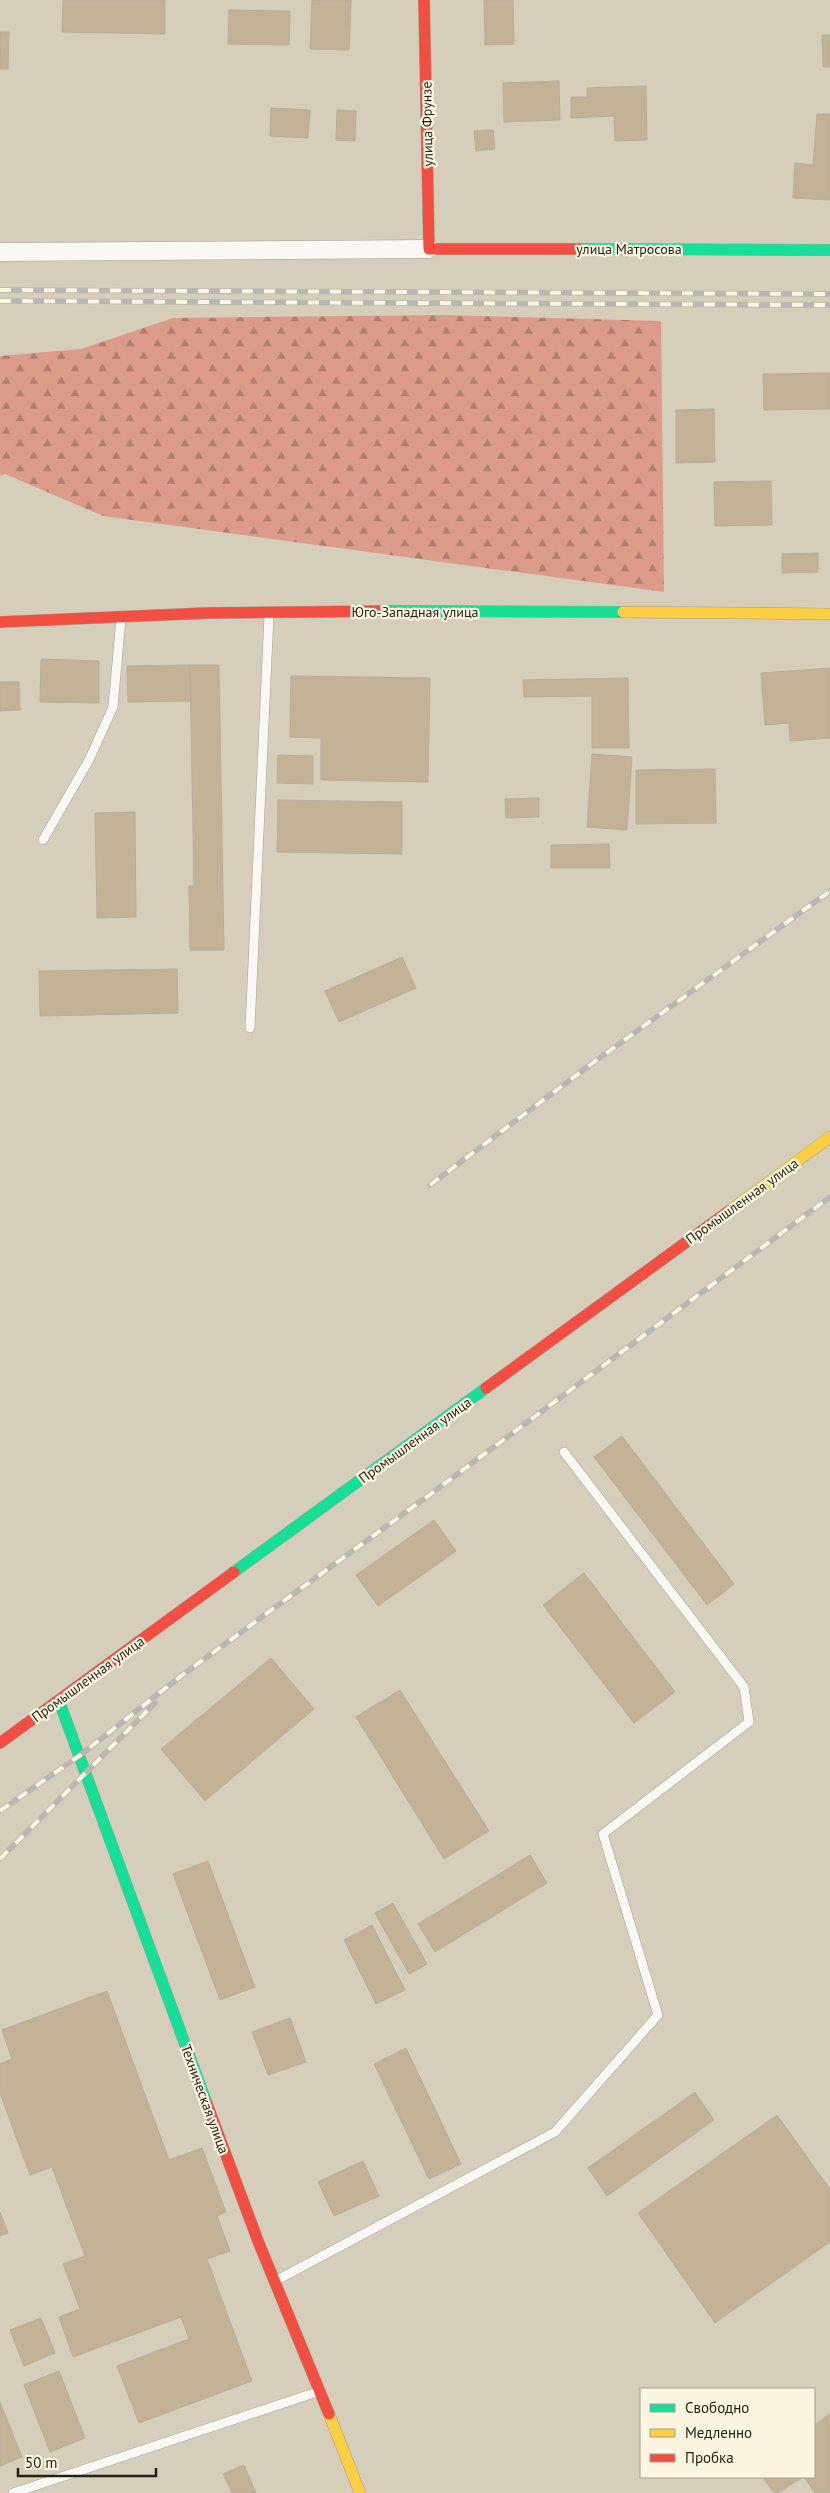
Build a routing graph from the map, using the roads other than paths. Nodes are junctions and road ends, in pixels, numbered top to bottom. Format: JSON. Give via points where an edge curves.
{"nodes":[{"id":1,"x":424,"y":0,"type":"edge"},
{"id":2,"x":429,"y":249,"type":"junction"},
{"id":3,"x":830,"y":250,"type":"edge"},
{"id":4,"x":0,"y":252,"type":"edge"},
{"id":5,"x":269,"y":612,"type":"junction"},
{"id":6,"x":122,"y":614,"type":"junction"},
{"id":7,"x":830,"y":614,"type":"edge"},
{"id":8,"x":0,"y":622,"type":"edge"},
{"id":9,"x":43,"y":840,"type":"dead end"},
{"id":10,"x":250,"y":1028,"type":"dead end"},
{"id":11,"x":830,"y":1137,"type":"edge"},
{"id":12,"x":564,"y":1452,"type":"dead end"},
{"id":13,"x":59,"y":1701,"type":"junction"},
{"id":14,"x":0,"y":1743,"type":"edge"},
{"id":15,"x":275,"y":2281,"type":"junction"},
{"id":16,"x":320,"y":2391,"type":"junction"},
{"id":17,"x":13,"y":2493,"type":"edge"},
{"id":18,"x":360,"y":2493,"type":"edge"}],
"edges":[{"from":1,"to":2,"type":"street","name":"улица Фрунзе"},
{"from":2,"to":3,"type":"street","name":"улица Матросова"},
{"from":2,"to":4,"type":"street"},
{"from":5,"to":6,"type":"street","name":"Юго-Западная улица"},
{"from":5,"to":7,"type":"street","name":"Юго-Западная улица"},
{"from":5,"to":10,"type":"lane"},
{"from":6,"to":8,"type":"street","name":"Юго-Западная улица"},
{"from":6,"to":9,"type":"lane","via":[[112,707],[89,760]]},
{"from":11,"to":13,"type":"street","name":"Промышленная улица"},
{"from":12,"to":15,"type":"lane","via":[[744,1687],[749,1722],[603,1834],[658,2015],[555,2132]]},
{"from":13,"to":14,"type":"street","name":"Промышленная улица"},
{"from":13,"to":15,"type":"street","name":"Техническая улица"},
{"from":15,"to":16,"type":"street","name":"Техническая улица"},
{"from":16,"to":17,"type":"lane"},
{"from":16,"to":18,"type":"street","name":"Техническая улица"}]}
